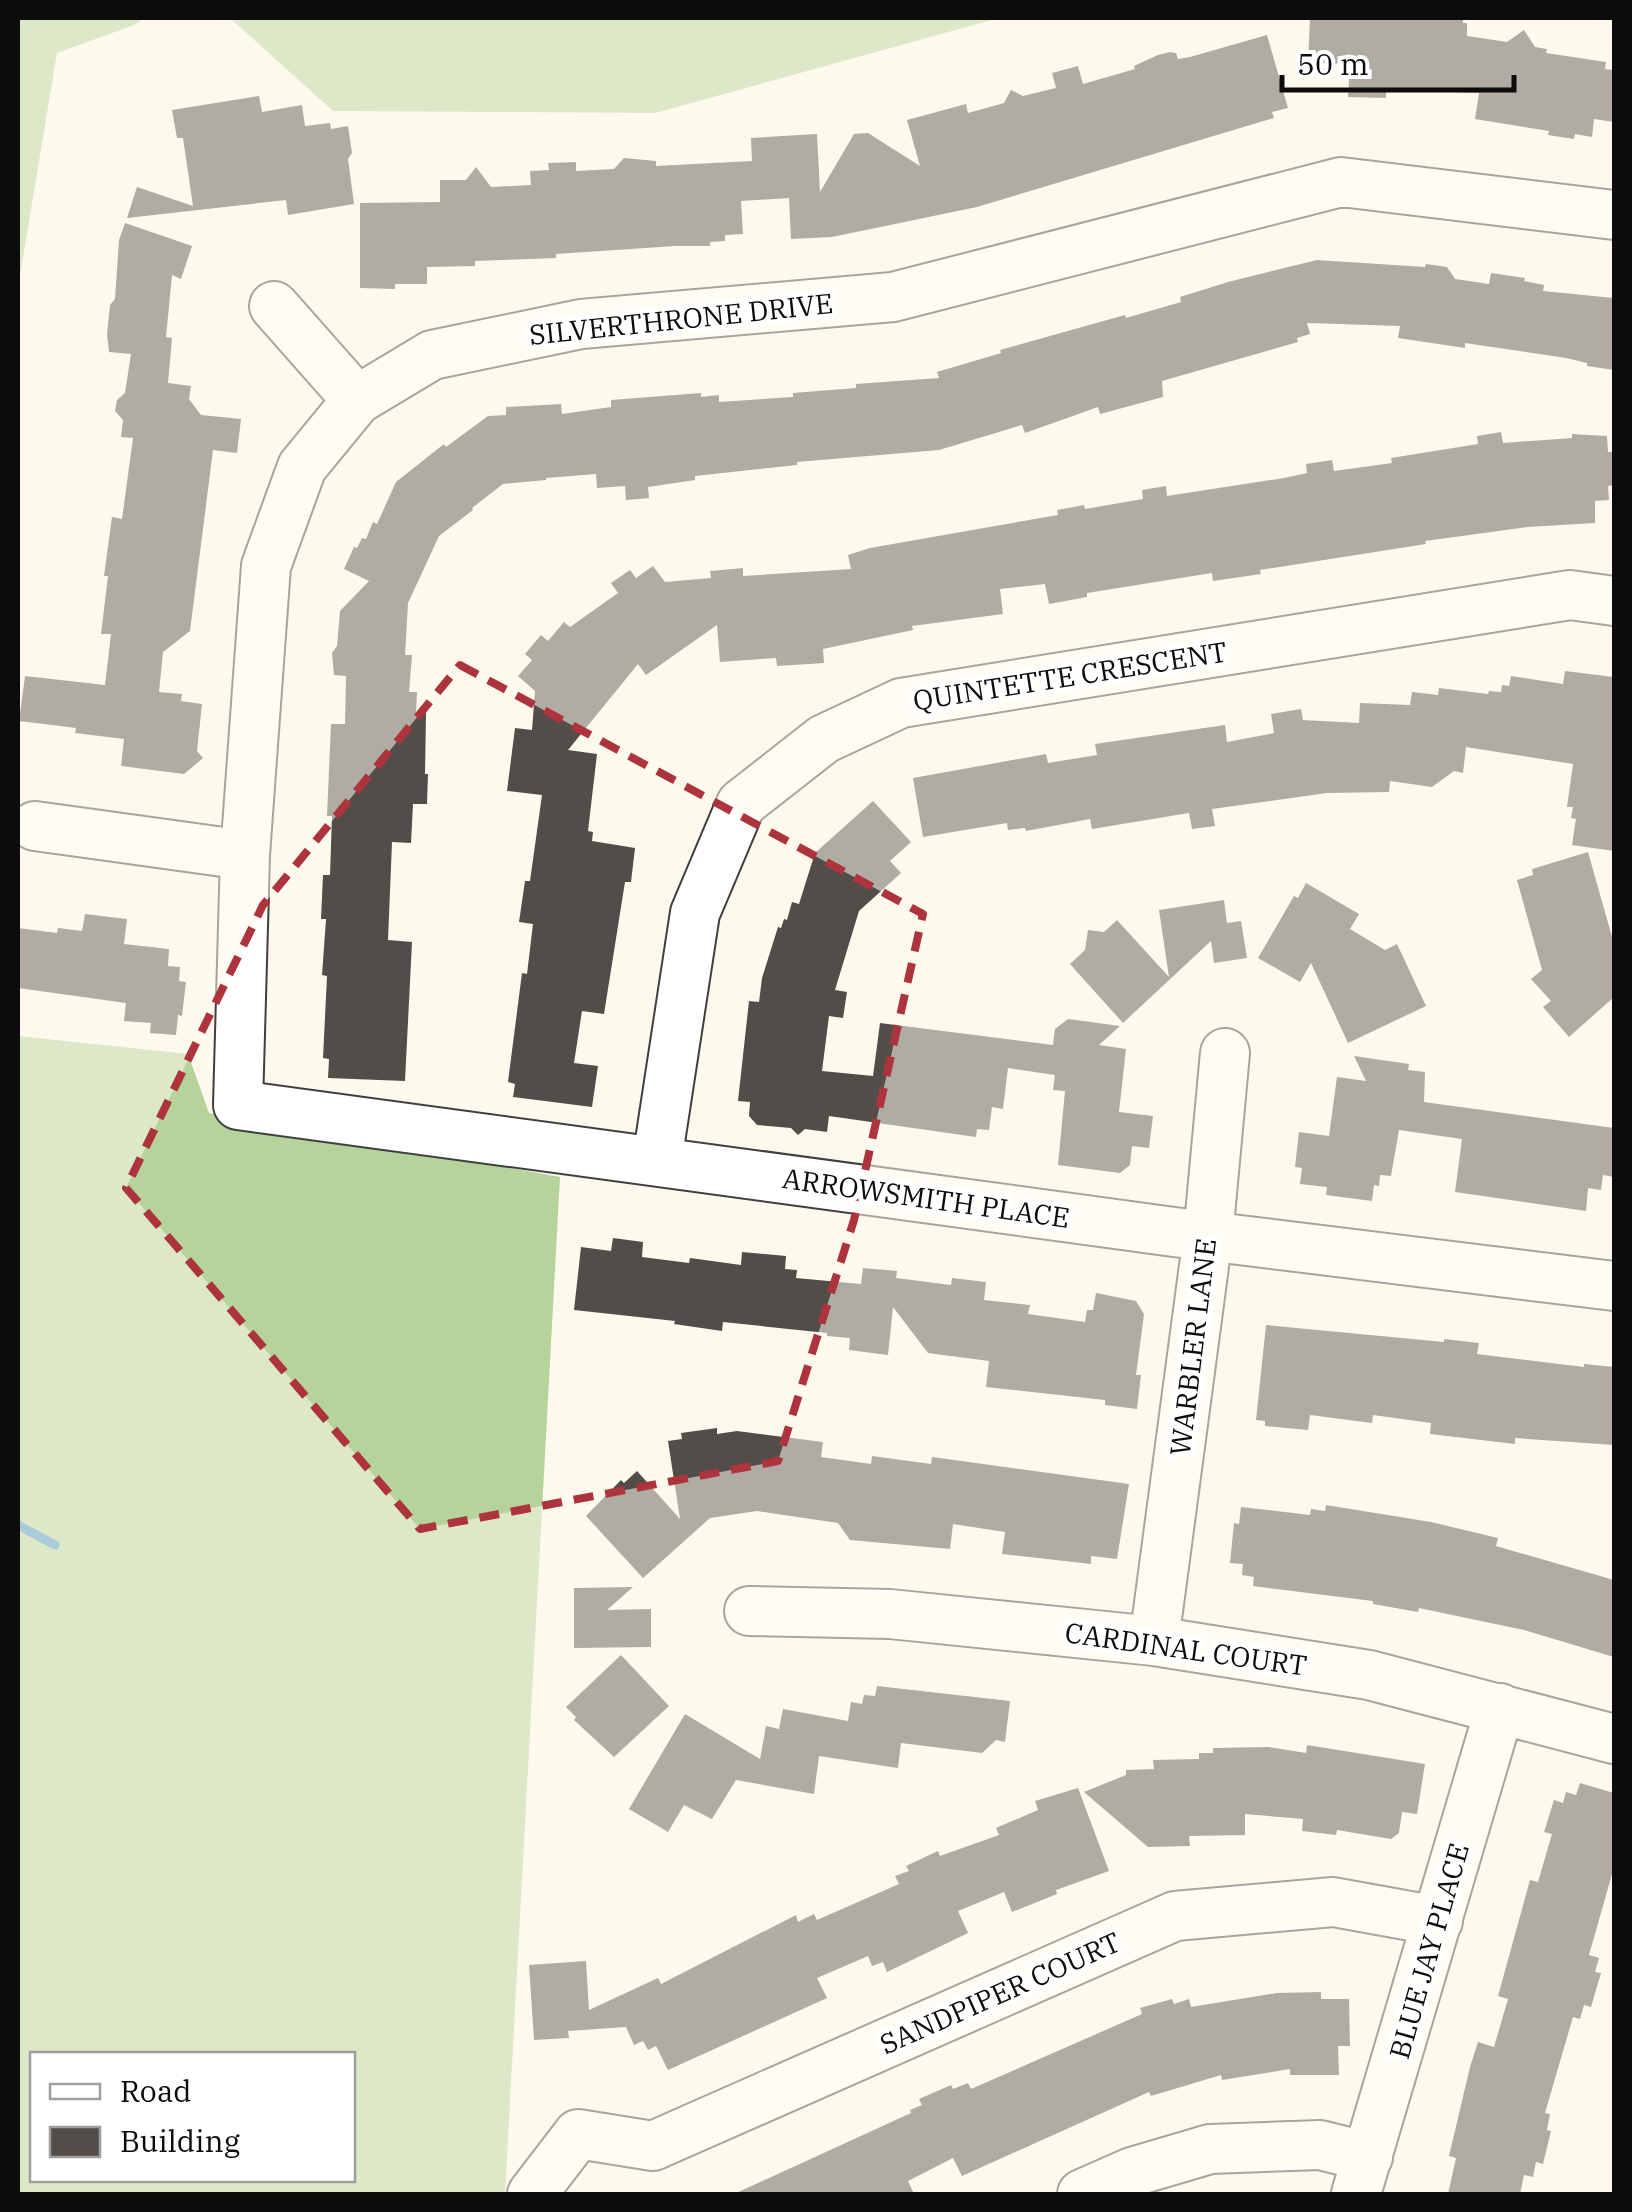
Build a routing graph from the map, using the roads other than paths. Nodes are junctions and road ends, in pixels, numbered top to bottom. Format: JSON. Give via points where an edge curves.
{"nodes":[{"id":1,"x":1614,"y":215,"type":"edge"},
{"id":2,"x":274,"y":306,"type":"dead end"},
{"id":3,"x":357,"y":400,"type":"junction"},
{"id":4,"x":1614,"y":600,"type":"edge"},
{"id":5,"x":35,"y":826,"type":"dead end"},
{"id":6,"x":245,"y":855,"type":"junction"},
{"id":7,"x":1224,"y":1052,"type":"dead end"},
{"id":8,"x":238,"y":1105,"type":"joint"},
{"id":9,"x":657,"y":1162,"type":"junction"},
{"id":10,"x":1208,"y":1236,"type":"junction"},
{"id":11,"x":1614,"y":1286,"type":"edge"},
{"id":12,"x":750,"y":1611,"type":"dead end"},
{"id":13,"x":1154,"y":1642,"type":"junction"},
{"id":14,"x":1500,"y":1708,"type":"junction"},
{"id":15,"x":1614,"y":1740,"type":"edge"},
{"id":16,"x":1438,"y":1921,"type":"junction"},
{"id":17,"x":1362,"y":2176,"type":"edge"},
{"id":18,"x":532,"y":2194,"type":"edge"},
{"id":19,"x":1082,"y":2194,"type":"edge"}],
"edges":[{"from":1,"to":3,"type":"street","name":"SILVERTHRONE DRIVE","via":[[1341,182],[893,297],[581,324],[432,354]]},
{"from":2,"to":3,"type":"street"},
{"from":3,"to":6,"type":"street","name":"SILVERTHRONE DRIVE","via":[[302,468],[266,566]]},
{"from":4,"to":9,"type":"street","name":"QUINTETTE CRESCENT","via":[[1570,595],[901,703],[824,739],[741,804],[695,913]]},
{"from":5,"to":6,"type":"street"},
{"from":6,"to":8,"type":"street","name":"SILVERTHRONE DRIVE"},
{"from":7,"to":10,"type":"street","name":"WARBLER LANE"},
{"from":8,"to":9,"type":"street","name":"ARROWSMITH PLACE"},
{"from":9,"to":10,"type":"street","name":"ARROWSMITH PLACE"},
{"from":10,"to":11,"type":"street","name":"ARROWSMITH PLACE"},
{"from":10,"to":13,"type":"street","name":"WARBLER LANE"},
{"from":12,"to":13,"type":"street","name":"CARDINAL COURT","via":[[890,1614]]},
{"from":13,"to":14,"type":"street","name":"CARDINAL COURT","via":[[1369,1675]]},
{"from":14,"to":15,"type":"street","name":"CARDINAL COURT"},
{"from":14,"to":16,"type":"street","name":"BLUE JAY PLACE"},
{"from":16,"to":17,"type":"street","name":"BLUE JAY PLACE"},
{"from":16,"to":18,"type":"street","name":"SANDPIPER COURT","via":[[1333,1902],[1175,1916],[654,2146],[578,2134]]},
{"from":17,"to":19,"type":"street","via":[[1320,2145],[1210,2149]]}]}
